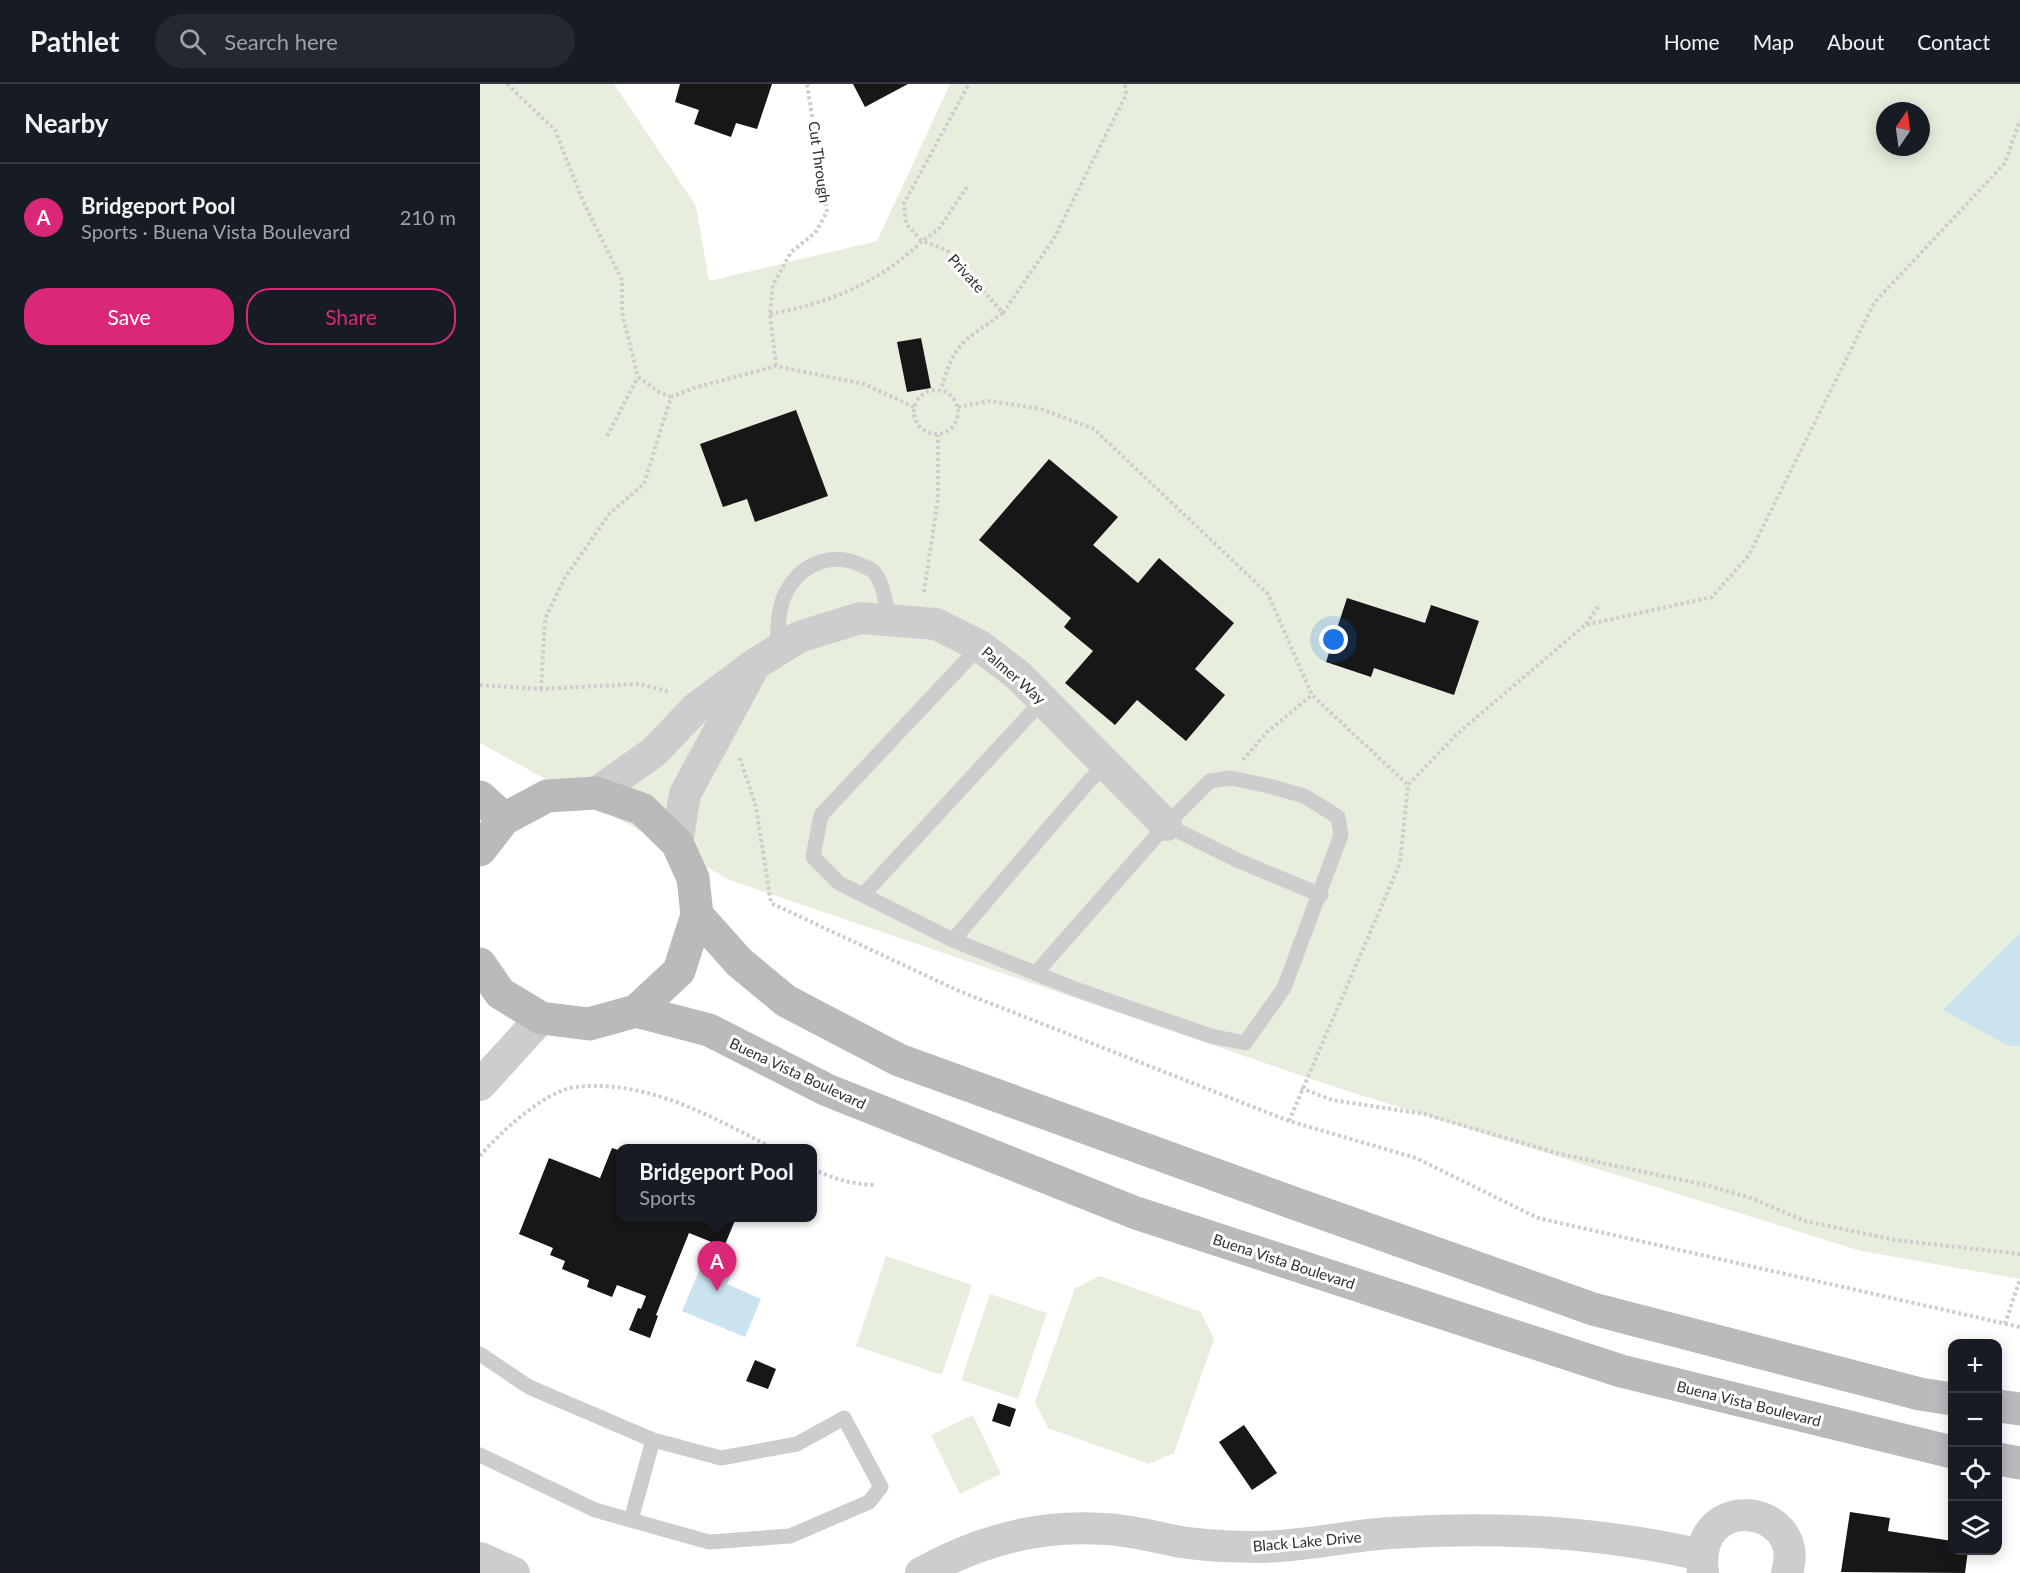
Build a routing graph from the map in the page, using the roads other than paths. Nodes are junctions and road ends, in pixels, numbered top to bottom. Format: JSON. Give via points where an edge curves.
{"nodes":[{"id":1,"x":903,"y":622,"type":"junction"},
{"id":2,"x":980,"y":646,"type":"junction"},
{"id":3,"x":766,"y":658,"type":"junction"},
{"id":4,"x":1043,"y":700,"type":"junction"},
{"id":5,"x":1106,"y":765,"type":"junction"},
{"id":6,"x":596,"y":793,"type":"junction"},
{"id":7,"x":480,"y":798,"type":"edge"},
{"id":8,"x":504,"y":819,"type":"junction"},
{"id":9,"x":1166,"y":825,"type":"junction"},
{"id":10,"x":677,"y":843,"type":"junction"},
{"id":11,"x":480,"y":850,"type":"edge"},
{"id":12,"x":862,"y":895,"type":"junction"},
{"id":13,"x":1321,"y":895,"type":"junction"},
{"id":14,"x":697,"y":915,"type":"junction"},
{"id":15,"x":953,"y":940,"type":"junction"},
{"id":16,"x":480,"y":964,"type":"edge"},
{"id":17,"x":1036,"y":973,"type":"junction"},
{"id":18,"x":636,"y":1011,"type":"junction"},
{"id":19,"x":541,"y":1018,"type":"junction"},
{"id":20,"x":480,"y":1085,"type":"edge"},
{"id":21,"x":480,"y":1354,"type":"edge"},
{"id":22,"x":1948,"y":1398,"type":"edge"},
{"id":23,"x":2002,"y":1407,"type":"edge"},
{"id":24,"x":2020,"y":1409,"type":"edge"},
{"id":25,"x":653,"y":1440,"type":"junction"},
{"id":26,"x":1948,"y":1451,"type":"edge"},
{"id":27,"x":480,"y":1455,"type":"edge"},
{"id":28,"x":2002,"y":1460,"type":"edge"},
{"id":29,"x":2020,"y":1463,"type":"edge"},
{"id":30,"x":632,"y":1520,"type":"junction"},
{"id":31,"x":480,"y":1558,"type":"edge"},
{"id":32,"x":1702,"y":1564,"type":"edge"},
{"id":33,"x":514,"y":1573,"type":"edge"},
{"id":34,"x":921,"y":1573,"type":"edge"},
{"id":35,"x":1787,"y":1573,"type":"edge"}],
"edges":[{"from":1,"to":2,"type":"street","name":"Palmer Way","via":[[936,624]]},
{"from":1,"to":3,"type":"street","name":"Palmer Way","via":[[860,618],[799,637]]},
{"from":1,"to":3,"type":"lane","via":[[873,571],[854,561],[829,558],[808,566],[788,587]]},
{"from":2,"to":4,"type":"street","name":"Palmer Way"},
{"from":2,"to":12,"type":"lane","via":[[822,815],[813,856],[839,883]]},
{"from":3,"to":6,"type":"street","name":"Palmer Way","via":[[696,708],[654,752]]},
{"from":3,"to":10,"type":"street","via":[[685,794]]},
{"from":4,"to":5,"type":"street","name":"Palmer Way"},
{"from":4,"to":12,"type":"lane"},
{"from":5,"to":9,"type":"street","name":"Palmer Way"},
{"from":5,"to":15,"type":"lane"},
{"from":6,"to":8,"type":"main road","via":[[547,796]]},
{"from":6,"to":10,"type":"main road","via":[[642,809]]},
{"from":7,"to":8,"type":"main road"},
{"from":8,"to":11,"type":"main road"},
{"from":9,"to":13,"type":"lane"},
{"from":9,"to":13,"type":"lane","via":[[1210,781],[1231,778],[1304,796],[1338,817],[1341,835]]},
{"from":9,"to":17,"type":"lane"},
{"from":10,"to":14,"type":"main road","via":[[693,878]]},
{"from":12,"to":15,"type":"lane"},
{"from":13,"to":17,"type":"lane","via":[[1284,988],[1245,1043],[1211,1036]]},
{"from":14,"to":18,"type":"main road","via":[[679,971]]},
{"from":14,"to":22,"type":"main road","via":[[739,962],[786,1001],[899,1060],[1593,1309]]},
{"from":15,"to":17,"type":"lane"},
{"from":16,"to":19,"type":"main road","via":[[500,993]]},
{"from":18,"to":19,"type":"main road","via":[[589,1024]]},
{"from":18,"to":26,"type":"main road","name":"Buena Vista Boulevard","via":[[709,1030],[827,1089],[1136,1213],[1621,1371]]},
{"from":19,"to":20,"type":"street"},
{"from":21,"to":25,"type":"lane","via":[[529,1387]]},
{"from":23,"to":24,"type":"main road"},
{"from":25,"to":30,"type":"lane"},
{"from":25,"to":30,"type":"lane","via":[[721,1458],[796,1444],[844,1418],[881,1487],[869,1502],[790,1536],[709,1542]]},
{"from":27,"to":30,"type":"lane","via":[[595,1510]]},
{"from":28,"to":29,"type":"main road"},
{"from":31,"to":33,"type":"street"},
{"from":32,"to":34,"type":"street","name":"Black Lake Drive","via":[[1647,1542],[1556,1532],[1478,1529],[1266,1547],[1222,1547],[1105,1529],[1069,1529],[993,1541],[947,1558]]},
{"from":32,"to":35,"type":"street","name":"Black Lake Drive","via":[[1707,1536],[1720,1521],[1739,1514],[1759,1516],[1777,1526],[1788,1543],[1791,1562]]}]}
